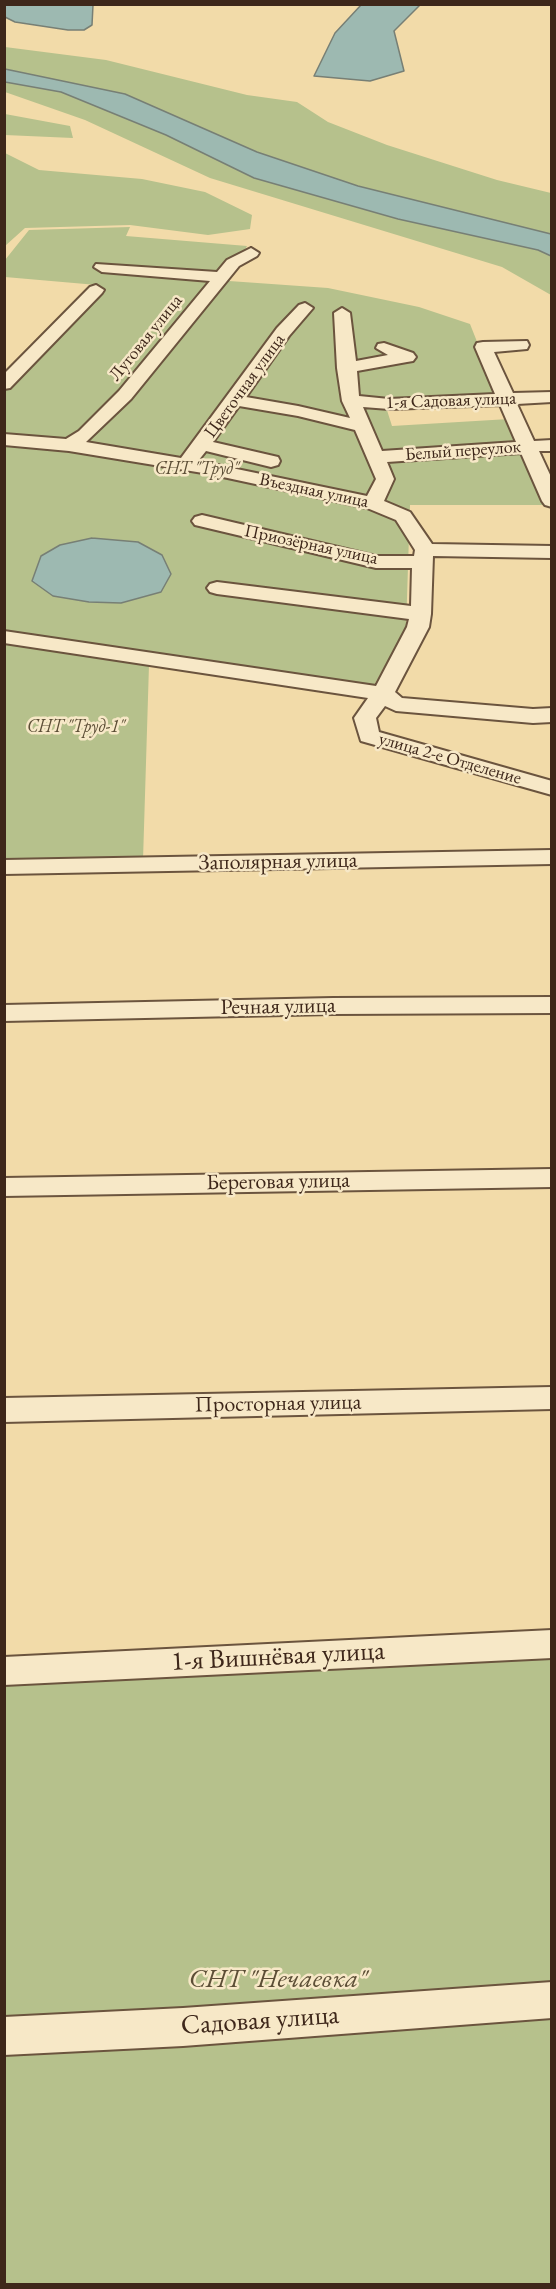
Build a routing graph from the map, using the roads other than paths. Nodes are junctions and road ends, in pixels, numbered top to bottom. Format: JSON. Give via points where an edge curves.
{"nodes":[{"id":1,"x":251,"y":254,"type":"dead end"},
{"id":2,"x":102,"y":267,"type":"dead end"},
{"id":3,"x":220,"y":277,"type":"junction"},
{"id":4,"x":96,"y":290,"type":"dead end"},
{"id":5,"x":305,"y":308,"type":"dead end"},
{"id":6,"x":342,"y":312,"type":"dead end"},
{"id":7,"x":521,"y":345,"type":"dead end"},
{"id":8,"x":384,"y":348,"type":"dead end"},
{"id":9,"x":346,"y":368,"type":"junction"},
{"id":10,"x":4,"y":384,"type":"edge"},
{"id":11,"x":552,"y":397,"type":"edge"},
{"id":12,"x":507,"y":399,"type":"junction"},
{"id":13,"x":234,"y":400,"type":"junction"},
{"id":14,"x":351,"y":401,"type":"junction"},
{"id":15,"x":363,"y":427,"type":"junction"},
{"id":16,"x":4,"y":439,"type":"edge"},
{"id":17,"x":69,"y":445,"type":"junction"},
{"id":18,"x":202,"y":445,"type":"junction"},
{"id":19,"x":529,"y":446,"type":"junction"},
{"id":20,"x":552,"y":446,"type":"edge"},
{"id":21,"x":374,"y":457,"type":"junction"},
{"id":22,"x":271,"y":461,"type":"dead end"},
{"id":23,"x":186,"y":464,"type":"junction"},
{"id":24,"x":551,"y":498,"type":"edge"},
{"id":25,"x":372,"y":503,"type":"junction"},
{"id":26,"x":202,"y":521,"type":"dead end"},
{"id":27,"x":552,"y":552,"type":"edge"},
{"id":28,"x":423,"y":556,"type":"junction"},
{"id":29,"x":218,"y":588,"type":"dead end"},
{"id":30,"x":421,"y":614,"type":"junction"},
{"id":31,"x":4,"y":637,"type":"edge"},
{"id":32,"x":383,"y":694,"type":"junction"},
{"id":33,"x":552,"y":715,"type":"edge"},
{"id":34,"x":552,"y":788,"type":"edge"},
{"id":35,"x":552,"y":857,"type":"edge"},
{"id":36,"x":4,"y":867,"type":"edge"},
{"id":37,"x":552,"y":1005,"type":"edge"},
{"id":38,"x":4,"y":1013,"type":"edge"},
{"id":39,"x":552,"y":1178,"type":"edge"},
{"id":40,"x":4,"y":1187,"type":"edge"},
{"id":41,"x":552,"y":1398,"type":"edge"},
{"id":42,"x":4,"y":1410,"type":"edge"},
{"id":43,"x":552,"y":1644,"type":"edge"},
{"id":44,"x":4,"y":1671,"type":"edge"},
{"id":45,"x":552,"y":2000,"type":"edge"},
{"id":46,"x":4,"y":2036,"type":"edge"}],
"edges":[{"from":1,"to":3,"type":"street","name":"Луговая улица","via":[[232,263]]},
{"from":2,"to":3,"type":"street"},
{"from":3,"to":17,"type":"street","name":"Луговая улица","via":[[125,395],[85,435]]},
{"from":4,"to":10,"type":"street"},
{"from":5,"to":13,"type":"street","name":"Цветочная улица"},
{"from":6,"to":9,"type":"street"},
{"from":7,"to":12,"type":"street","via":[[483,347]]},
{"from":8,"to":9,"type":"street","via":[[407,357]]},
{"from":9,"to":14,"type":"street"},
{"from":11,"to":12,"type":"street","name":"1-я Садовая улица"},
{"from":12,"to":14,"type":"street","name":"1-я Садовая улица","via":[[389,404]]},
{"from":12,"to":19,"type":"street"},
{"from":13,"to":15,"type":"street"},
{"from":13,"to":18,"type":"street","name":"Цветочная улица"},
{"from":14,"to":15,"type":"street"},
{"from":15,"to":21,"type":"street"},
{"from":16,"to":17,"type":"street","name":"Въездная улица"},
{"from":17,"to":23,"type":"street","name":"Въездная улица"},
{"from":18,"to":22,"type":"street"},
{"from":18,"to":23,"type":"street","name":"Цветочная улица"},
{"from":19,"to":20,"type":"street","name":"Белый переулок"},
{"from":19,"to":21,"type":"street","name":"Белый переулок"},
{"from":19,"to":24,"type":"street"},
{"from":21,"to":25,"type":"street","via":[[385,479]]},
{"from":23,"to":25,"type":"street","name":"Въездная улица"},
{"from":25,"to":28,"type":"street","name":"Въездная улица","via":[[403,516],[413,528]]},
{"from":26,"to":28,"type":"street","name":"Приозёрная улица","via":[[376,562]]},
{"from":27,"to":28,"type":"street","name":"Приозёрная улица"},
{"from":28,"to":30,"type":"street","name":"улица 2-е Отделение"},
{"from":29,"to":30,"type":"street"},
{"from":30,"to":32,"type":"street","name":"улица 2-е Отделение"},
{"from":31,"to":32,"type":"street"},
{"from":32,"to":33,"type":"street","via":[[396,704]]},
{"from":32,"to":34,"type":"street","name":"улица 2-е Отделение","via":[[365,718],[369,736]]},
{"from":35,"to":36,"type":"street","name":"Заполярная улица"},
{"from":37,"to":38,"type":"street","name":"Речная улица"},
{"from":39,"to":40,"type":"street","name":"Береговая улица"},
{"from":41,"to":42,"type":"street","name":"Просторная улица"},
{"from":43,"to":44,"type":"street","name":"1-я Вишнёвая улица"},
{"from":45,"to":46,"type":"street","name":"Садовая улица"}]}
